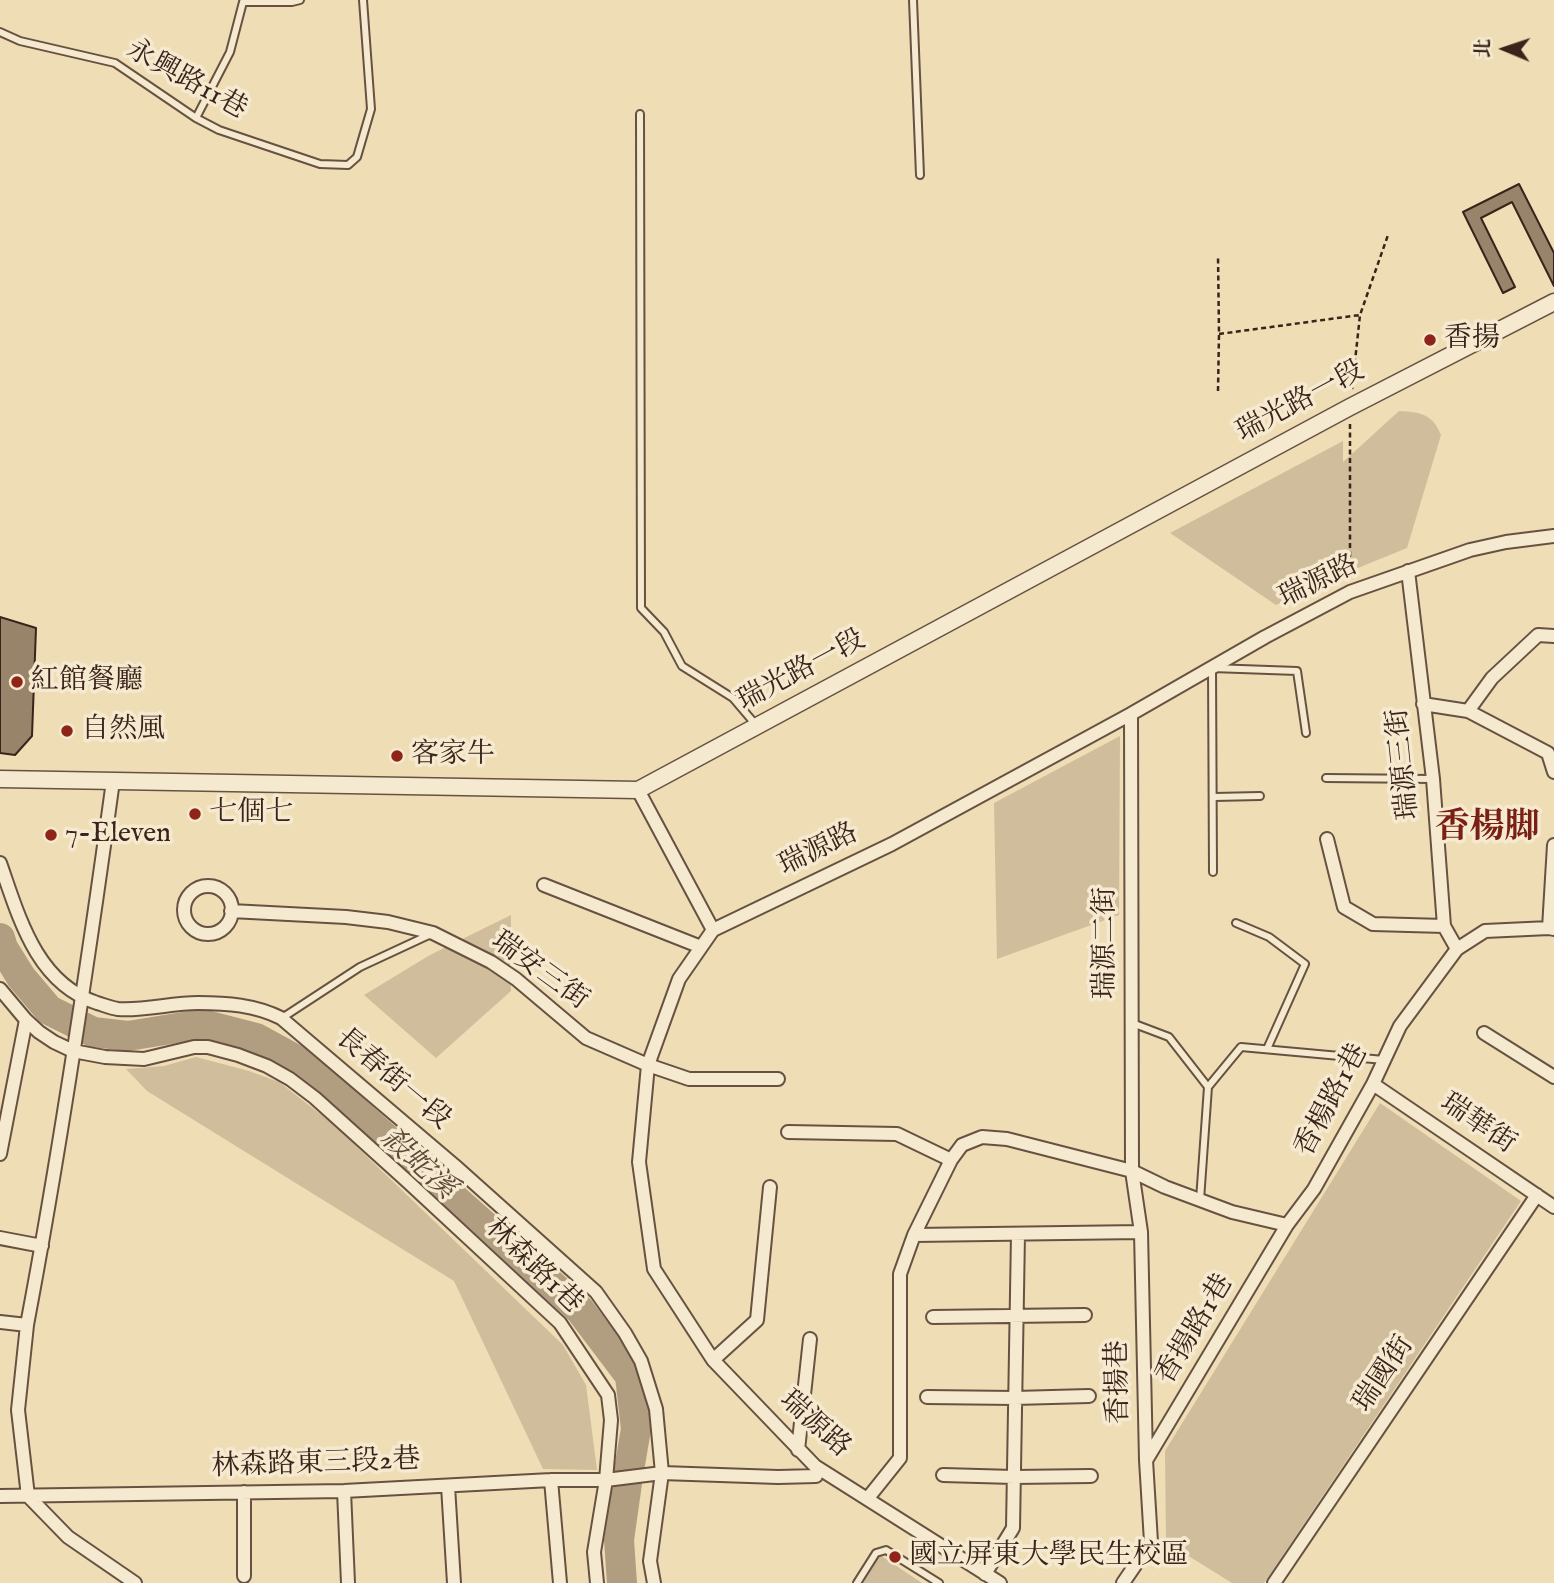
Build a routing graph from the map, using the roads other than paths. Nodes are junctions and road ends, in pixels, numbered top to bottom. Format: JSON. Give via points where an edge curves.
{"nodes":[{"id":1,"x":300,"y":0,"type":"edge"},
{"id":2,"x":363,"y":0,"type":"edge"},
{"id":3,"x":913,"y":0,"type":"edge"},
{"id":4,"x":0,"y":32,"type":"edge"},
{"id":5,"x":640,"y":114,"type":"dead end"},
{"id":6,"x":196,"y":118,"type":"junction"},
{"id":7,"x":920,"y":176,"type":"dead end"},
{"id":8,"x":1554,"y":302,"type":"edge"},
{"id":9,"x":1554,"y":536,"type":"edge"},
{"id":10,"x":1408,"y":571,"type":"junction"},
{"id":11,"x":1554,"y":636,"type":"edge"},
{"id":12,"x":1212,"y":668,"type":"junction"},
{"id":13,"x":1423,"y":704,"type":"junction"},
{"id":14,"x":1468,"y":711,"type":"junction"},
{"id":15,"x":1130,"y":714,"type":"junction"},
{"id":16,"x":757,"y":726,"type":"junction"},
{"id":17,"x":1306,"y":733,"type":"dead end"},
{"id":18,"x":1554,"y":772,"type":"edge"},
{"id":19,"x":1326,"y":778,"type":"dead end"},
{"id":20,"x":0,"y":779,"type":"edge"},
{"id":21,"x":1433,"y":779,"type":"junction"},
{"id":22,"x":113,"y":781,"type":"junction"},
{"id":23,"x":638,"y":790,"type":"junction"},
{"id":24,"x":1260,"y":796,"type":"dead end"},
{"id":25,"x":1214,"y":797,"type":"junction"},
{"id":26,"x":1327,"y":839,"type":"dead end"},
{"id":27,"x":1554,"y":845,"type":"edge"},
{"id":28,"x":0,"y":863,"type":"edge"},
{"id":29,"x":1213,"y":872,"type":"dead end"},
{"id":30,"x":544,"y":885,"type":"dead end"},
{"id":31,"x":231,"y":911,"type":"dead end"},
{"id":32,"x":1236,"y":923,"type":"dead end"},
{"id":33,"x":1444,"y":926,"type":"junction"},
{"id":34,"x":1552,"y":928,"type":"edge"},
{"id":35,"x":713,"y":930,"type":"junction"},
{"id":36,"x":433,"y":933,"type":"junction"},
{"id":37,"x":701,"y":947,"type":"junction"},
{"id":38,"x":1457,"y":949,"type":"junction"},
{"id":39,"x":0,"y":989,"type":"edge"},
{"id":40,"x":83,"y":998,"type":"junction"},
{"id":41,"x":281,"y":1018,"type":"junction"},
{"id":42,"x":26,"y":1020,"type":"junction"},
{"id":43,"x":1132,"y":1023,"type":"junction"},
{"id":44,"x":1484,"y":1033,"type":"dead end"},
{"id":45,"x":1267,"y":1049,"type":"junction"},
{"id":46,"x":73,"y":1051,"type":"junction"},
{"id":47,"x":1384,"y":1060,"type":"junction"},
{"id":48,"x":649,"y":1065,"type":"junction"},
{"id":49,"x":1554,"y":1077,"type":"edge"},
{"id":50,"x":778,"y":1079,"type":"dead end"},
{"id":51,"x":1373,"y":1084,"type":"junction"},
{"id":52,"x":1208,"y":1087,"type":"junction"},
{"id":53,"x":788,"y":1132,"type":"dead end"},
{"id":54,"x":0,"y":1154,"type":"edge"},
{"id":55,"x":951,"y":1160,"type":"junction"},
{"id":56,"x":1132,"y":1171,"type":"junction"},
{"id":57,"x":770,"y":1187,"type":"dead end"},
{"id":58,"x":1536,"y":1195,"type":"junction"},
{"id":59,"x":1200,"y":1200,"type":"junction"},
{"id":60,"x":1554,"y":1207,"type":"edge"},
{"id":61,"x":1287,"y":1225,"type":"junction"},
{"id":62,"x":1141,"y":1232,"type":"junction"},
{"id":63,"x":1018,"y":1234,"type":"junction"},
{"id":64,"x":914,"y":1235,"type":"junction"},
{"id":65,"x":0,"y":1238,"type":"edge"},
{"id":66,"x":42,"y":1246,"type":"junction"},
{"id":67,"x":1085,"y":1315,"type":"dead end"},
{"id":68,"x":1017,"y":1316,"type":"junction"},
{"id":69,"x":933,"y":1317,"type":"dead end"},
{"id":70,"x":0,"y":1322,"type":"edge"},
{"id":71,"x":27,"y":1325,"type":"junction"},
{"id":72,"x":810,"y":1339,"type":"dead end"},
{"id":73,"x":713,"y":1360,"type":"junction"},
{"id":74,"x":1089,"y":1395,"type":"dead end"},
{"id":75,"x":927,"y":1397,"type":"dead end"},
{"id":76,"x":1015,"y":1398,"type":"junction"},
{"id":77,"x":799,"y":1450,"type":"junction"},
{"id":78,"x":1146,"y":1460,"type":"junction"},
{"id":79,"x":662,"y":1473,"type":"junction"},
{"id":80,"x":943,"y":1475,"type":"dead end"},
{"id":81,"x":816,"y":1476,"type":"dead end"},
{"id":82,"x":1091,"y":1476,"type":"dead end"},
{"id":83,"x":1014,"y":1477,"type":"junction"},
{"id":84,"x":551,"y":1480,"type":"junction"},
{"id":85,"x":606,"y":1480,"type":"junction"},
{"id":86,"x":448,"y":1486,"type":"junction"},
{"id":87,"x":344,"y":1491,"type":"junction"},
{"id":88,"x":244,"y":1492,"type":"junction"},
{"id":89,"x":0,"y":1496,"type":"edge"},
{"id":90,"x":27,"y":1496,"type":"junction"},
{"id":91,"x":867,"y":1498,"type":"junction"},
{"id":92,"x":985,"y":1574,"type":"junction"},
{"id":93,"x":244,"y":1577,"type":"dead end"},
{"id":94,"x":135,"y":1583,"type":"edge"},
{"id":95,"x":348,"y":1583,"type":"edge"},
{"id":96,"x":454,"y":1583,"type":"edge"},
{"id":97,"x":560,"y":1583,"type":"edge"},
{"id":98,"x":597,"y":1583,"type":"edge"},
{"id":99,"x":654,"y":1583,"type":"edge"},
{"id":100,"x":857,"y":1583,"type":"edge"},
{"id":101,"x":939,"y":1583,"type":"edge"},
{"id":102,"x":1000,"y":1583,"type":"edge"},
{"id":103,"x":1123,"y":1583,"type":"edge"},
{"id":104,"x":1273,"y":1583,"type":"edge"}],
"edges":[{"from":1,"to":6,"type":"lane","via":[[243,2],[230,52]]},
{"from":2,"to":6,"type":"lane","name":"永興路11巷","via":[[371,109],[357,157],[348,165],[320,164]]},
{"from":3,"to":7,"type":"lane"},
{"from":4,"to":6,"type":"lane","name":"永興路11巷","via":[[115,63]]},
{"from":5,"to":16,"type":"lane","via":[[642,608],[664,632],[682,666],[733,698]]},
{"from":8,"to":16,"type":"street","name":"瑞光路一段"},
{"from":9,"to":10,"type":"street","name":"瑞源路","via":[[1470,550]]},
{"from":10,"to":12,"type":"street","name":"瑞源路","via":[[1350,592]]},
{"from":10,"to":13,"type":"street","name":"瑞源三街"},
{"from":11,"to":14,"type":"street","via":[[1538,635],[1492,678]]},
{"from":12,"to":15,"type":"street","name":"瑞源路"},
{"from":12,"to":17,"type":"lane","via":[[1297,671]]},
{"from":12,"to":25,"type":"lane"},
{"from":13,"to":14,"type":"street"},
{"from":13,"to":21,"type":"street","name":"瑞源三街"},
{"from":14,"to":18,"type":"street","via":[[1548,753]]},
{"from":15,"to":35,"type":"street","name":"瑞源路","via":[[892,844]]},
{"from":15,"to":43,"type":"street","name":"瑞源二街"},
{"from":16,"to":23,"type":"street","name":"瑞光路一段"},
{"from":19,"to":21,"type":"lane"},
{"from":20,"to":22,"type":"street","name":"瑞光路一段"},
{"from":21,"to":33,"type":"street","name":"瑞源三街"},
{"from":22,"to":23,"type":"street","name":"瑞光路一段"},
{"from":22,"to":40,"type":"street"},
{"from":23,"to":35,"type":"street"},
{"from":24,"to":25,"type":"lane"},
{"from":25,"to":29,"type":"lane"},
{"from":26,"to":33,"type":"street","via":[[1344,907],[1373,924]]},
{"from":27,"to":34,"type":"street"},
{"from":28,"to":40,"type":"street","name":"長春街一段","via":[[33,948],[47,968]]},
{"from":30,"to":37,"type":"street"},
{"from":31,"to":36,"type":"street","name":"瑞安三街","via":[[346,917]]},
{"from":32,"to":45,"type":"lane","via":[[1269,937],[1305,964]]},
{"from":33,"to":38,"type":"street","name":"瑞源三街"},
{"from":34,"to":38,"type":"street","name":"香楊路1巷","via":[[1485,931]]},
{"from":35,"to":37,"type":"street","name":"瑞源路"},
{"from":36,"to":41,"type":"lane","via":[[360,967]]},
{"from":36,"to":48,"type":"street","name":"瑞安三街","via":[[500,968],[586,1038]]},
{"from":37,"to":48,"type":"street","name":"瑞源路","via":[[679,979]]},
{"from":38,"to":47,"type":"street","name":"香楊路1巷","via":[[1400,1026]]},
{"from":39,"to":42,"type":"street","name":"林森路1巷"},
{"from":40,"to":41,"type":"street","name":"長春街一段","via":[[116,1009],[180,1003],[249,1006]]},
{"from":40,"to":46,"type":"street"},
{"from":41,"to":79,"type":"street","name":"長春街一段","via":[[596,1292],[641,1361],[656,1409]]},
{"from":42,"to":46,"type":"street","name":"林森路1巷"},
{"from":42,"to":54,"type":"street"},
{"from":43,"to":52,"type":"lane","via":[[1169,1037]]},
{"from":43,"to":56,"type":"street","name":"瑞源二街"},
{"from":44,"to":49,"type":"street"},
{"from":45,"to":47,"type":"lane"},
{"from":45,"to":52,"type":"lane","via":[[1241,1047]]},
{"from":46,"to":66,"type":"street"},
{"from":46,"to":85,"type":"street","name":"林森路1巷","via":[[144,1059],[208,1047],[267,1066],[315,1098],[560,1323],[608,1395],[611,1420]]},
{"from":47,"to":51,"type":"street","name":"香楊路1巷"},
{"from":48,"to":50,"type":"street","name":"瑞安三街","via":[[689,1079]]},
{"from":48,"to":73,"type":"street","name":"瑞源路","via":[[639,1162],[654,1269]]},
{"from":51,"to":58,"type":"street","name":"瑞華街"},
{"from":51,"to":61,"type":"street","name":"香楊路1巷","via":[[1314,1189]]},
{"from":52,"to":59,"type":"lane"},
{"from":53,"to":55,"type":"street","via":[[897,1134]]},
{"from":55,"to":56,"type":"street","via":[[962,1145],[982,1137],[1007,1139]]},
{"from":55,"to":64,"type":"street"},
{"from":56,"to":59,"type":"street"},
{"from":56,"to":62,"type":"street","name":"香揚巷"},
{"from":57,"to":73,"type":"street","via":[[757,1320]]},
{"from":58,"to":60,"type":"street","name":"瑞華街"},
{"from":58,"to":104,"type":"street","name":"瑞國街"},
{"from":59,"to":61,"type":"street"},
{"from":61,"to":78,"type":"street","name":"香揚路1巷"},
{"from":62,"to":63,"type":"street"},
{"from":62,"to":78,"type":"street","name":"香揚巷"},
{"from":63,"to":64,"type":"street"},
{"from":63,"to":68,"type":"street"},
{"from":64,"to":91,"type":"street","via":[[900,1274],[900,1458]]},
{"from":65,"to":66,"type":"street"},
{"from":66,"to":71,"type":"street"},
{"from":67,"to":68,"type":"street"},
{"from":68,"to":69,"type":"street"},
{"from":68,"to":76,"type":"street"},
{"from":70,"to":71,"type":"street"},
{"from":71,"to":90,"type":"street","via":[[18,1410]]},
{"from":72,"to":77,"type":"street"},
{"from":73,"to":77,"type":"street","name":"瑞源路"},
{"from":74,"to":76,"type":"street"},
{"from":75,"to":76,"type":"street"},
{"from":76,"to":83,"type":"street"},
{"from":77,"to":91,"type":"street","name":"瑞源路","via":[[815,1466]]},
{"from":78,"to":103,"type":"street","name":"香揚巷","via":[[1150,1542]]},
{"from":79,"to":81,"type":"street","name":"林森路東三段2巷"},
{"from":79,"to":85,"type":"street","name":"林森路東三段2巷"},
{"from":79,"to":99,"type":"street","via":[[650,1561]]},
{"from":80,"to":83,"type":"street"},
{"from":82,"to":83,"type":"street"},
{"from":83,"to":92,"type":"street","via":[[1013,1528]]},
{"from":84,"to":85,"type":"street","name":"林森路東三段2巷"},
{"from":84,"to":86,"type":"street","name":"林森路東三段2巷"},
{"from":84,"to":97,"type":"street"},
{"from":85,"to":98,"type":"street","name":"林森路1巷","via":[[594,1552]]},
{"from":86,"to":87,"type":"street","name":"林森路東三段2巷"},
{"from":86,"to":96,"type":"street"},
{"from":87,"to":88,"type":"street","name":"林森路東三段2巷"},
{"from":87,"to":95,"type":"street"},
{"from":88,"to":90,"type":"street","name":"林森路東三段2巷"},
{"from":88,"to":93,"type":"street"},
{"from":89,"to":90,"type":"street","name":"林森路東三段2巷"},
{"from":90,"to":94,"type":"street","via":[[68,1537]]},
{"from":91,"to":92,"type":"street"},
{"from":92,"to":102,"type":"street"},
{"from":100,"to":101,"type":"lane","via":[[876,1553],[886,1550]]}]}
